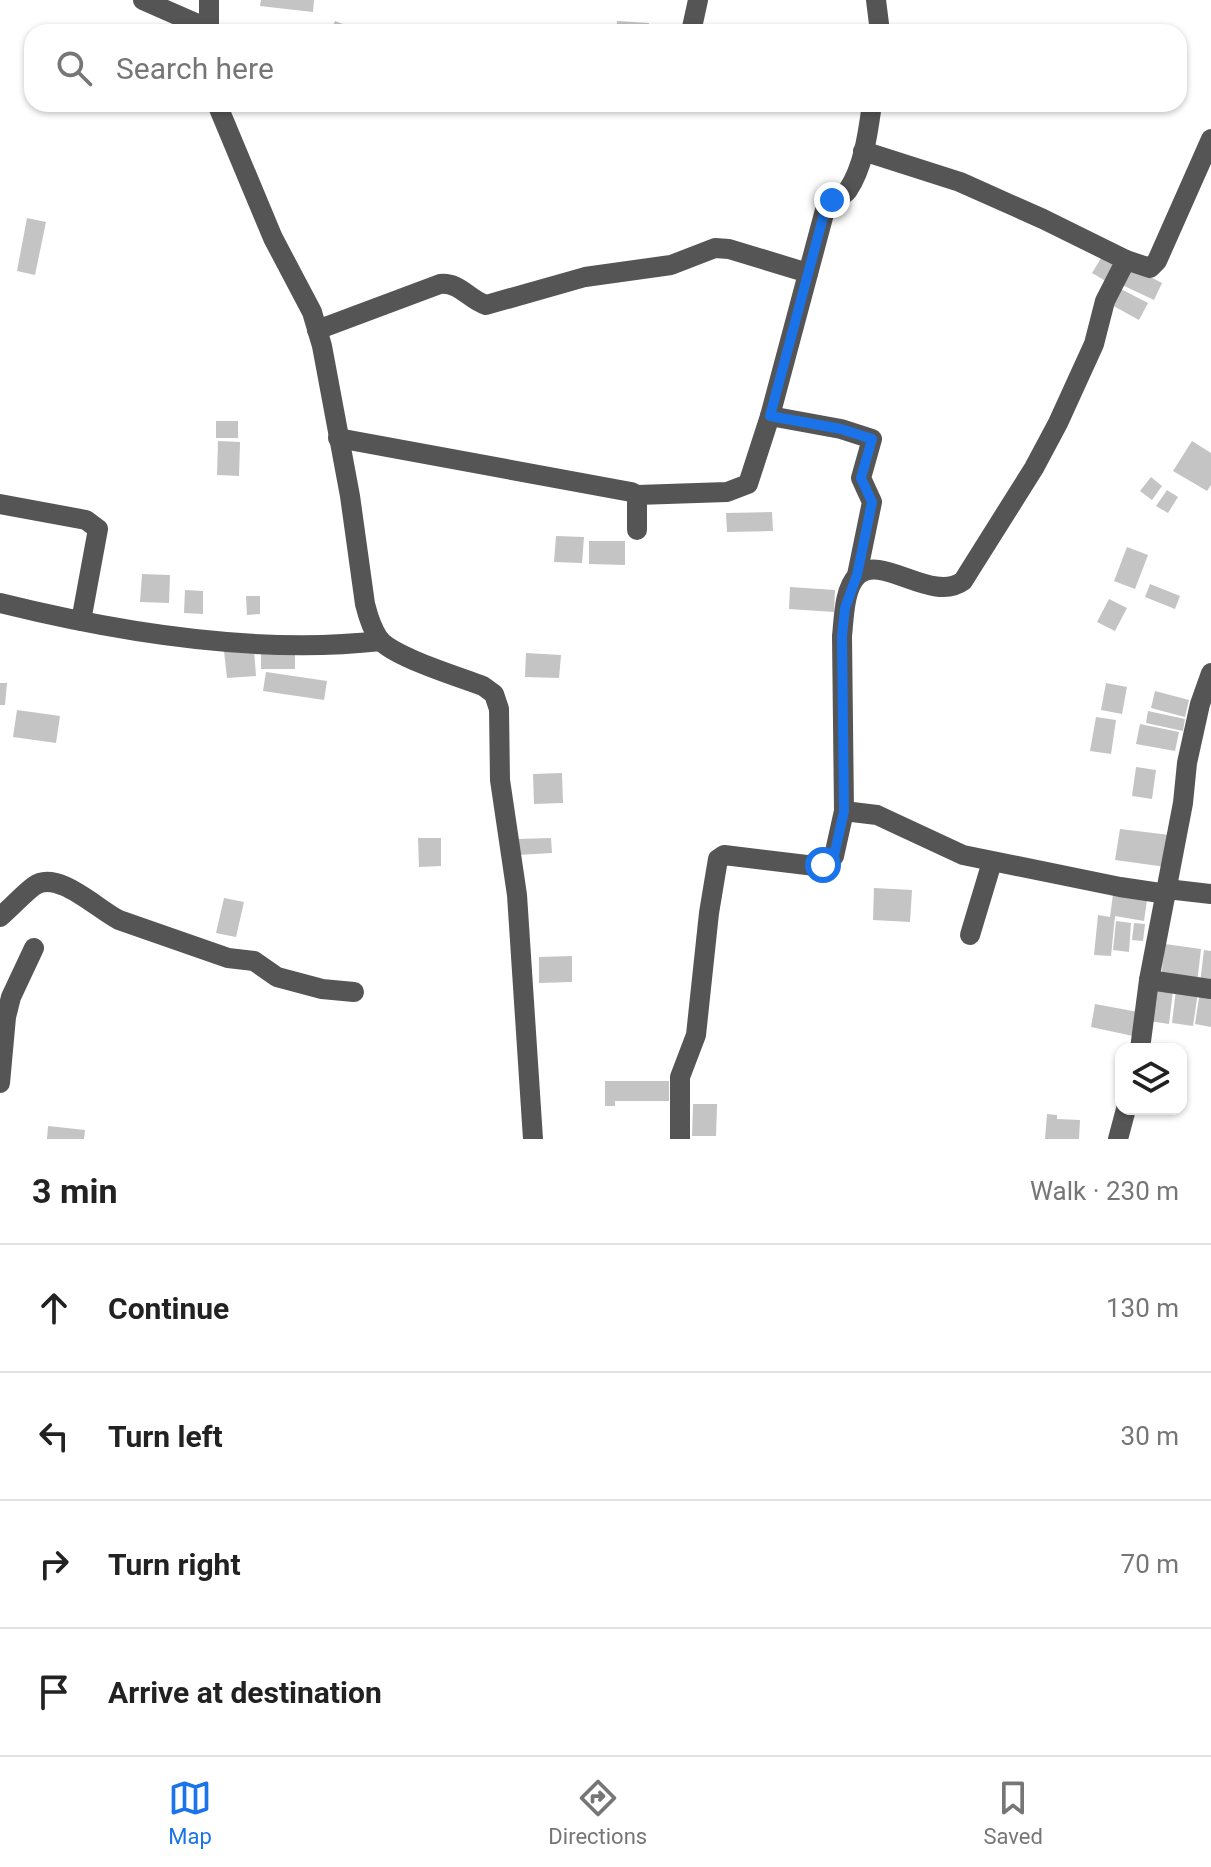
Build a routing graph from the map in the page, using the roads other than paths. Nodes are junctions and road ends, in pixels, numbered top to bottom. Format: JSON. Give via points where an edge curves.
{"nodes":[{"id":1,"x":143,"y":0,"type":"edge"},
{"id":2,"x":209,"y":0,"type":"edge"},
{"id":3,"x":698,"y":0,"type":"edge"},
{"id":4,"x":876,"y":0,"type":"edge"},
{"id":5,"x":194,"y":24,"type":"edge"},
{"id":6,"x":209,"y":24,"type":"edge"},
{"id":7,"x":693,"y":24,"type":"edge"},
{"id":8,"x":879,"y":24,"type":"edge"},
{"id":9,"x":220,"y":112,"type":"edge"},
{"id":10,"x":870,"y":112,"type":"edge"},
{"id":11,"x":1211,"y":139,"type":"edge"},
{"id":12,"x":863,"y":151,"type":"junction"},
{"id":13,"x":1126,"y":260,"type":"junction"},
{"id":14,"x":808,"y":273,"type":"junction"},
{"id":15,"x":317,"y":330,"type":"junction"},
{"id":16,"x":770,"y":416,"type":"junction"},
{"id":17,"x":338,"y":438,"type":"junction"},
{"id":18,"x":637,"y":495,"type":"junction"},
{"id":19,"x":0,"y":504,"type":"edge"},
{"id":20,"x":637,"y":530,"type":"dead end"},
{"id":21,"x":857,"y":575,"type":"junction"},
{"id":22,"x":0,"y":603,"type":"edge"},
{"id":23,"x":81,"y":621,"type":"junction"},
{"id":24,"x":381,"y":641,"type":"junction"},
{"id":25,"x":1211,"y":673,"type":"edge"},
{"id":26,"x":844,"y":811,"type":"junction"},
{"id":27,"x":992,"y":862,"type":"junction"},
{"id":28,"x":1167,"y":891,"type":"junction"},
{"id":29,"x":1211,"y":894,"type":"edge"},
{"id":30,"x":0,"y":917,"type":"edge"},
{"id":31,"x":970,"y":935,"type":"dead end"},
{"id":32,"x":34,"y":948,"type":"dead end"},
{"id":33,"x":1149,"y":980,"type":"junction"},
{"id":34,"x":1211,"y":989,"type":"edge"},
{"id":35,"x":354,"y":992,"type":"dead end"},
{"id":36,"x":1141,"y":1043,"type":"edge"},
{"id":37,"x":0,"y":1083,"type":"edge"},
{"id":38,"x":1124,"y":1115,"type":"edge"},
{"id":39,"x":533,"y":1139,"type":"edge"},
{"id":40,"x":680,"y":1139,"type":"edge"},
{"id":41,"x":1118,"y":1139,"type":"edge"}],
"edges":[{"from":1,"to":5,"type":"street"},
{"from":2,"to":6,"type":"street"},
{"from":3,"to":7,"type":"street"},
{"from":4,"to":8,"type":"street"},
{"from":9,"to":15,"type":"street"},
{"from":10,"to":12,"type":"street"},
{"from":11,"to":13,"type":"street","via":[[1157,261],[1150,268]]},
{"from":12,"to":13,"type":"street","via":[[960,182]]},
{"from":12,"to":14,"type":"street","via":[[847,191],[828,203]]},
{"from":13,"to":21,"type":"street","via":[[1058,423],[963,581],[947,589],[877,569]]},
{"from":14,"to":15,"type":"street","via":[[715,248],[671,265],[607,272],[486,305],[458,286],[440,284]]},
{"from":14,"to":16,"type":"street"},
{"from":15,"to":17,"type":"street"},
{"from":16,"to":18,"type":"street","via":[[748,484],[727,492]]},
{"from":16,"to":21,"type":"street","via":[[872,439],[861,478],[872,502]]},
{"from":17,"to":18,"type":"street"},
{"from":17,"to":24,"type":"street","via":[[365,604]]},
{"from":18,"to":20,"type":"street"},
{"from":19,"to":23,"type":"street","via":[[86,520],[98,529]]},
{"from":21,"to":26,"type":"street","via":[[842,636]]},
{"from":22,"to":23,"type":"street"},
{"from":23,"to":24,"type":"street","via":[[138,633],[273,645]]},
{"from":24,"to":39,"type":"street","via":[[400,654],[483,686],[494,694],[499,709],[500,780],[517,895]]},
{"from":25,"to":28,"type":"street","via":[[1187,763]]},
{"from":26,"to":27,"type":"street","via":[[877,815],[947,850]]},
{"from":26,"to":40,"type":"street","via":[[830,862],[815,866],[731,854],[718,859],[696,1035],[680,1077]]},
{"from":27,"to":28,"type":"street"},
{"from":27,"to":31,"type":"street"},
{"from":28,"to":29,"type":"street"},
{"from":28,"to":33,"type":"street"},
{"from":30,"to":35,"type":"street","via":[[35,885],[53,881],[119,920],[228,958],[254,961],[277,977]]},
{"from":32,"to":37,"type":"street","via":[[11,997]]},
{"from":33,"to":34,"type":"street"},
{"from":33,"to":36,"type":"street"},
{"from":38,"to":41,"type":"street"}]}
